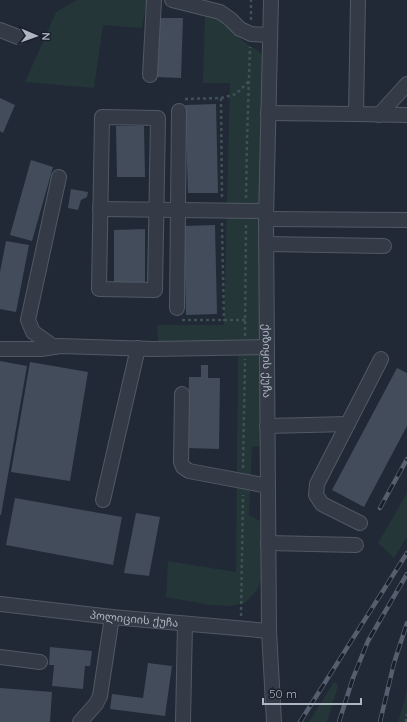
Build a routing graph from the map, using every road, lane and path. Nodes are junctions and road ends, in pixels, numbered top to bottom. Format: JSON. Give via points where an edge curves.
{"nodes":[{"id":1,"x":154,"y":0,"type":"edge"},
{"id":2,"x":251,"y":0,"type":"edge"},
{"id":3,"x":271,"y":0,"type":"edge"},
{"id":4,"x":358,"y":0,"type":"edge"},
{"id":5,"x":178,"y":1,"type":"edge"},
{"id":6,"x":0,"y":30,"type":"edge"},
{"id":7,"x":251,"y":34,"type":"junction"},
{"id":8,"x":270,"y":35,"type":"junction"},
{"id":9,"x":18,"y":37,"type":"dead end"},
{"id":10,"x":150,"y":75,"type":"dead end"},
{"id":11,"x":249,"y":81,"type":"junction"},
{"id":12,"x":407,"y":84,"type":"edge"},
{"id":13,"x":221,"y":98,"type":"junction"},
{"id":14,"x":179,"y":110,"type":"joint"},
{"id":15,"x":268,"y":113,"type":"junction"},
{"id":16,"x":356,"y":114,"type":"junction"},
{"id":17,"x":379,"y":115,"type":"junction"},
{"id":18,"x":407,"y":115,"type":"edge"},
{"id":19,"x":59,"y":177,"type":"dead end"},
{"id":20,"x":100,"y":209,"type":"junction"},
{"id":21,"x":156,"y":210,"type":"junction"},
{"id":22,"x":178,"y":210,"type":"junction"},
{"id":23,"x":222,"y":210,"type":"junction"},
{"id":24,"x":246,"y":211,"type":"junction"},
{"id":25,"x":266,"y":215,"type":"junction"},
{"id":26,"x":407,"y":220,"type":"edge"},
{"id":27,"x":266,"y":244,"type":"junction"},
{"id":28,"x":384,"y":246,"type":"dead end"},
{"id":29,"x":177,"y":308,"type":"joint"},
{"id":30,"x":246,"y":320,"type":"junction"},
{"id":31,"x":224,"y":321,"type":"junction"},
{"id":32,"x":57,"y":346,"type":"junction"},
{"id":33,"x":245,"y":347,"type":"junction"},
{"id":34,"x":267,"y":347,"type":"junction"},
{"id":35,"x":138,"y":348,"type":"junction"},
{"id":36,"x":0,"y":349,"type":"edge"},
{"id":37,"x":381,"y":359,"type":"dead end"},
{"id":38,"x":182,"y":394,"type":"dead end"},
{"id":39,"x":348,"y":424,"type":"junction"},
{"id":40,"x":267,"y":426,"type":"junction"},
{"id":41,"x":243,"y":481,"type":"junction"},
{"id":42,"x":268,"y":486,"type":"junction"},
{"id":43,"x":103,"y":500,"type":"dead end"},
{"id":44,"x":360,"y":523,"type":"dead end"},
{"id":45,"x":268,"y":543,"type":"junction"},
{"id":46,"x":356,"y":546,"type":"dead end"},
{"id":47,"x":0,"y":604,"type":"edge"},
{"id":48,"x":112,"y":617,"type":"junction"},
{"id":49,"x":185,"y":624,"type":"junction"},
{"id":50,"x":241,"y":628,"type":"junction"},
{"id":51,"x":269,"y":631,"type":"junction"},
{"id":52,"x":0,"y":657,"type":"edge"},
{"id":53,"x":40,"y":662,"type":"dead end"},
{"id":54,"x":407,"y":714,"type":"edge"},
{"id":55,"x":80,"y":722,"type":"edge"},
{"id":56,"x":183,"y":722,"type":"edge"},
{"id":57,"x":274,"y":722,"type":"edge"},
{"id":58,"x":406,"y":722,"type":"edge"}],
"edges":[{"from":1,"to":10,"type":"street"},
{"from":2,"to":7,"type":"path"},
{"from":3,"to":8,"type":"street","name":"ქიზიყის ქუჩა"},
{"from":4,"to":16,"type":"street"},
{"from":5,"to":7,"type":"street","via":[[220,12],[240,29]]},
{"from":6,"to":9,"type":"street"},
{"from":7,"to":8,"type":"street"},
{"from":7,"to":11,"type":"path"},
{"from":8,"to":15,"type":"street","name":"ქიზიყის ქუჩა"},
{"from":11,"to":13,"type":"path","via":[[236,94]]},
{"from":11,"to":24,"type":"path"},
{"from":12,"to":17,"type":"street"},
{"from":13,"to":14,"type":"path","via":[[179,99]]},
{"from":13,"to":23,"type":"path"},
{"from":14,"to":22,"type":"street"},
{"from":15,"to":16,"type":"street"},
{"from":15,"to":25,"type":"street","name":"ქიზიყის ქუჩა"},
{"from":16,"to":17,"type":"street"},
{"from":17,"to":18,"type":"street"},
{"from":19,"to":32,"type":"street","via":[[28,320],[33,332]]},
{"from":20,"to":21,"type":"street"},
{"from":20,"to":21,"type":"street","via":[[99,289],[155,290]]},
{"from":20,"to":21,"type":"street","via":[[102,117],[158,118]]},
{"from":21,"to":22,"type":"street"},
{"from":22,"to":23,"type":"street"},
{"from":22,"to":29,"type":"street"},
{"from":23,"to":24,"type":"street"},
{"from":23,"to":31,"type":"path"},
{"from":24,"to":25,"type":"street"},
{"from":24,"to":30,"type":"path"},
{"from":25,"to":26,"type":"street"},
{"from":25,"to":27,"type":"street","name":"ქიზიყის ქუჩა"},
{"from":27,"to":28,"type":"street"},
{"from":27,"to":34,"type":"street","name":"ქიზიყის ქუჩა"},
{"from":29,"to":31,"type":"path","via":[[177,320]]},
{"from":30,"to":31,"type":"path"},
{"from":30,"to":33,"type":"path"},
{"from":32,"to":35,"type":"street"},
{"from":32,"to":36,"type":"street","via":[[41,349]]},
{"from":33,"to":34,"type":"street"},
{"from":33,"to":35,"type":"street"},
{"from":33,"to":41,"type":"path"},
{"from":34,"to":40,"type":"street","name":"ქიზიყის ქუჩა"},
{"from":35,"to":43,"type":"street"},
{"from":37,"to":39,"type":"street"},
{"from":38,"to":41,"type":"street","via":[[183,467],[189,471]]},
{"from":39,"to":40,"type":"street"},
{"from":39,"to":44,"type":"street","via":[[317,484],[316,495],[322,504]]},
{"from":40,"to":42,"type":"street","name":"ქიზიყის ქუჩა"},
{"from":41,"to":42,"type":"street"},
{"from":41,"to":50,"type":"path"},
{"from":42,"to":45,"type":"street","name":"ქიზიყის ქუჩა"},
{"from":45,"to":46,"type":"street"},
{"from":45,"to":51,"type":"street","name":"ქიზიყის ქუჩა"},
{"from":47,"to":48,"type":"street","name":"პოლიციის ქუჩა"},
{"from":48,"to":49,"type":"street","name":"პოლიციის ქუჩა"},
{"from":48,"to":55,"type":"street","via":[[100,696]]},
{"from":49,"to":50,"type":"street","name":"პოლიციის ქუჩა"},
{"from":49,"to":56,"type":"street"},
{"from":50,"to":51,"type":"street","name":"პოლიციის ქუჩა"},
{"from":51,"to":57,"type":"street","name":"ქიზიყის ქუჩა"},
{"from":52,"to":53,"type":"street"},
{"from":54,"to":58,"type":"path"}]}
